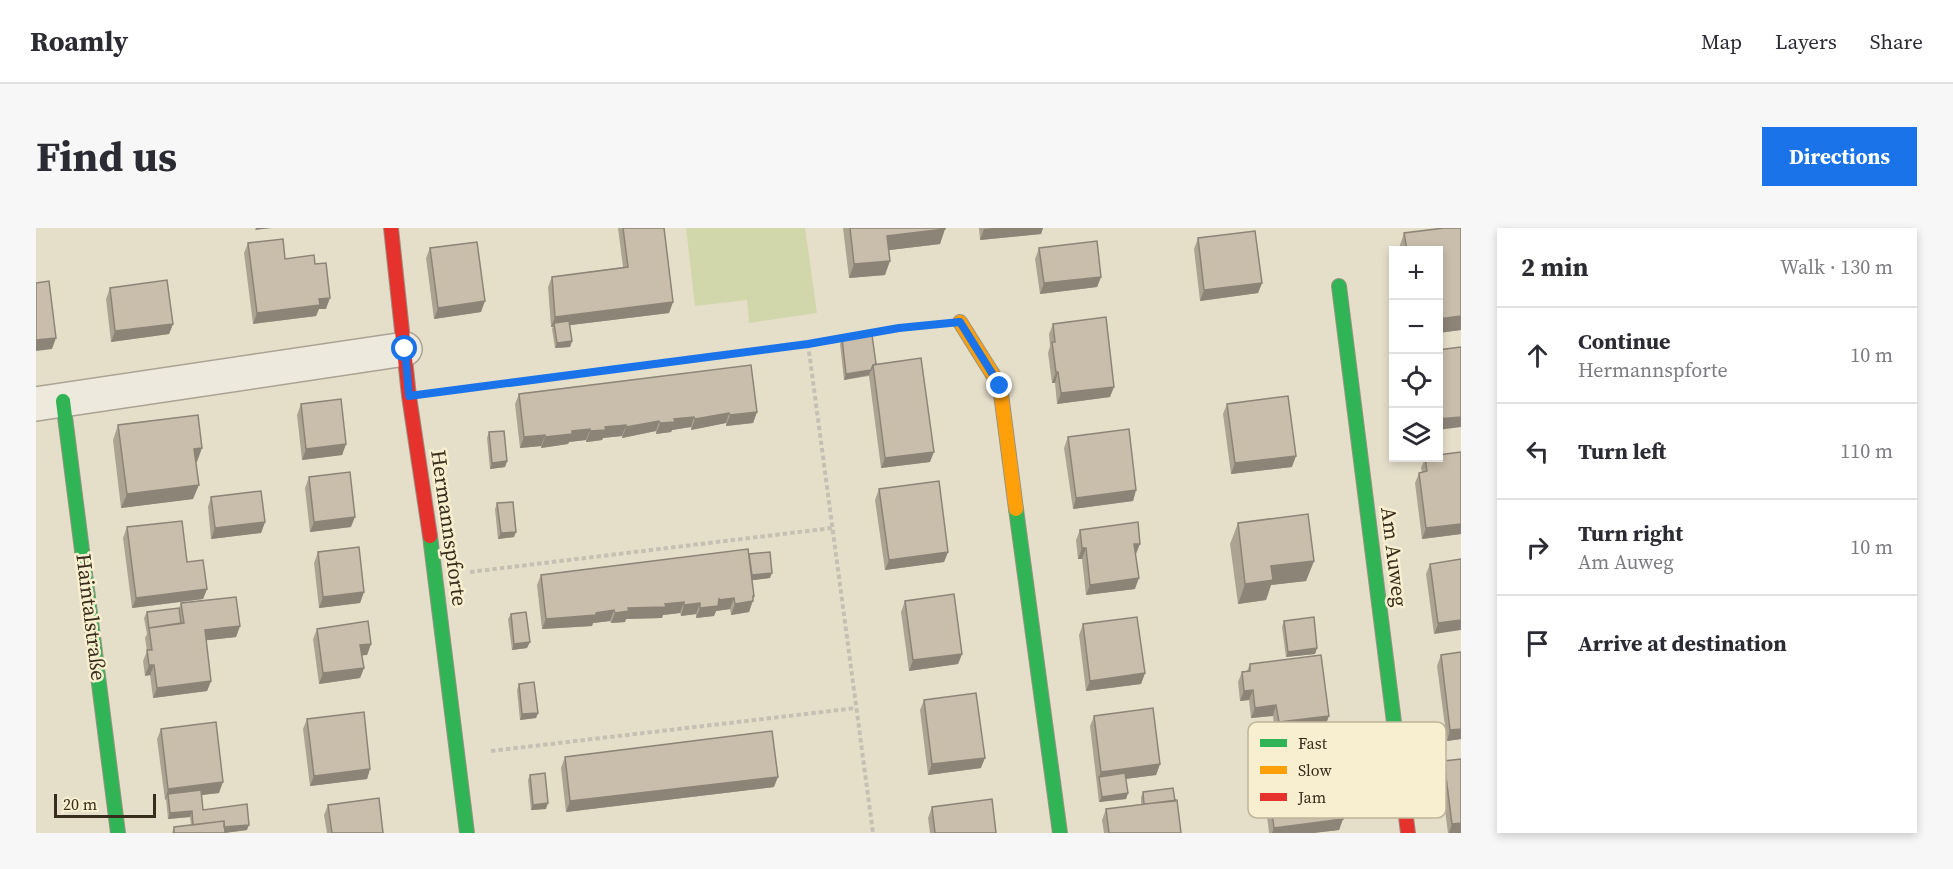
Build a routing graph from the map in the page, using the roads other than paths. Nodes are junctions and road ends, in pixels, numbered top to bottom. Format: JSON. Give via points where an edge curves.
{"nodes":[{"id":1,"x":391,"y":228,"type":"edge"},
{"id":2,"x":1339,"y":286,"type":"dead end"},
{"id":3,"x":960,"y":322,"type":"road end"},
{"id":4,"x":405,"y":349,"type":"junction"},
{"id":5,"x":50,"y":403,"type":"edge"},
{"id":6,"x":1394,"y":722,"type":"edge"},
{"id":7,"x":1406,"y":818,"type":"edge"},
{"id":8,"x":118,"y":833,"type":"edge"},
{"id":9,"x":467,"y":833,"type":"edge"},
{"id":10,"x":1060,"y":833,"type":"edge"},
{"id":11,"x":1408,"y":833,"type":"edge"}],
"edges":[{"from":1,"to":4,"type":"street","name":"Hermannspforte"},
{"from":2,"to":6,"type":"street","name":"Am Auweg"},
{"from":3,"to":10,"type":"street","via":[[1000,386]]},
{"from":4,"to":5,"type":"street","name":"Haintalstraße"},
{"from":4,"to":9,"type":"street","name":"Hermannspforte"},
{"from":5,"to":8,"type":"street","name":"Haintalstraße"},
{"from":7,"to":11,"type":"street","name":"Am Auweg"}]}
